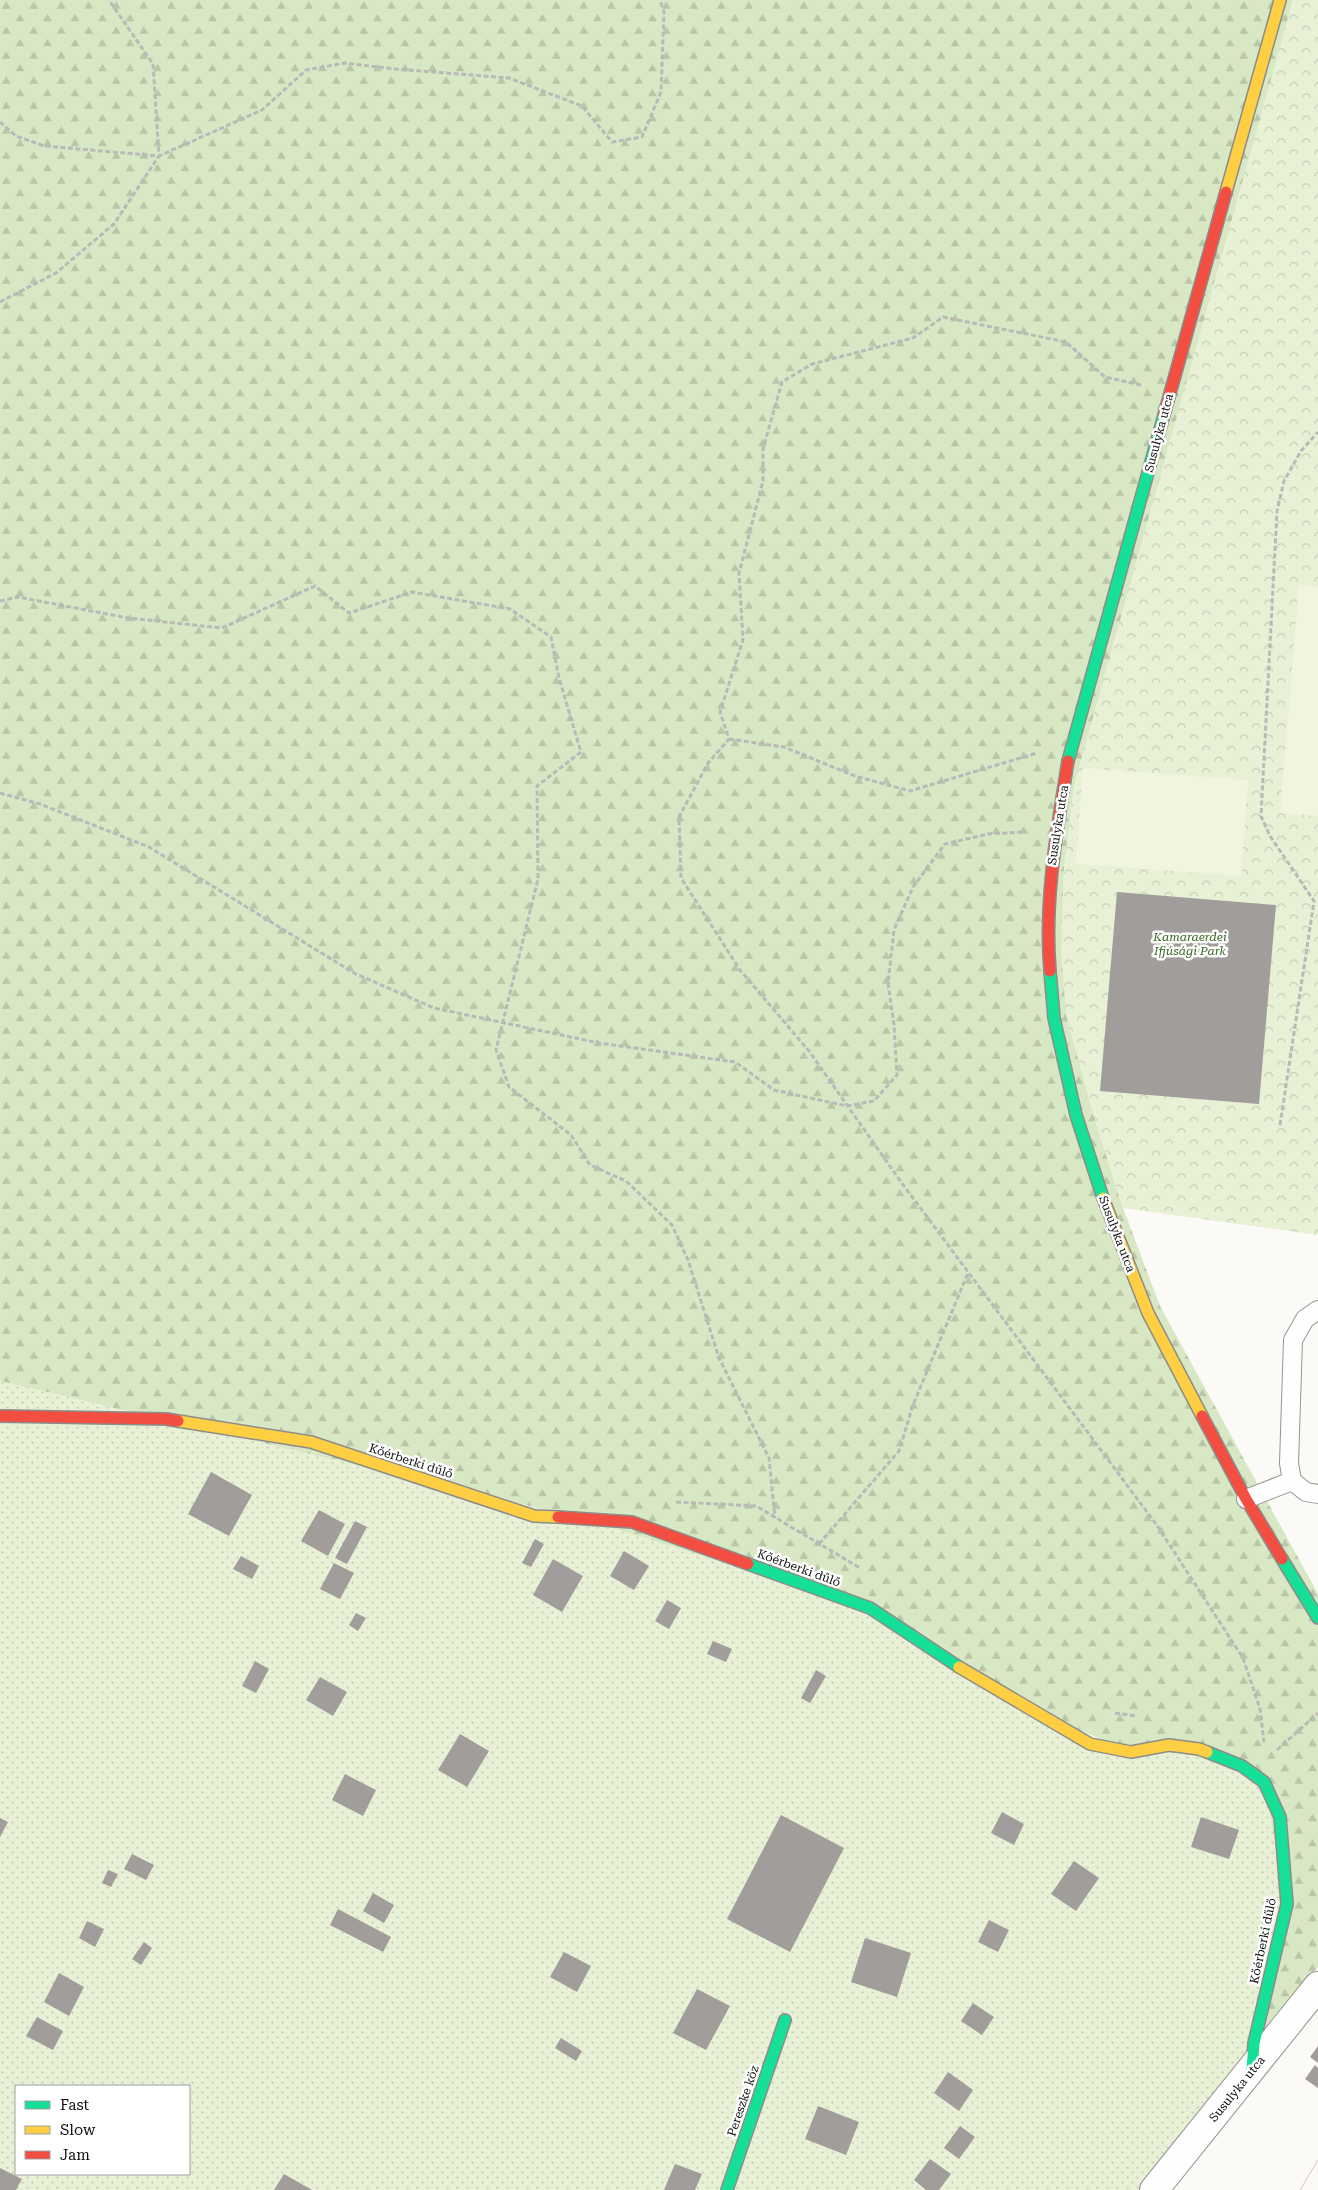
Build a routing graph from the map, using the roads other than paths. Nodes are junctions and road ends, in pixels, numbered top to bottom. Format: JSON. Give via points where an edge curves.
{"nodes":[{"id":1,"x":1280,"y":0,"type":"edge"},
{"id":2,"x":1318,"y":1310,"type":"edge"},
{"id":3,"x":0,"y":1416,"type":"edge"},
{"id":4,"x":1292,"y":1481,"type":"junction"},
{"id":5,"x":1318,"y":1494,"type":"edge"},
{"id":6,"x":1246,"y":1500,"type":"junction"},
{"id":7,"x":1318,"y":1618,"type":"edge"},
{"id":8,"x":1318,"y":1986,"type":"edge"},
{"id":9,"x":785,"y":2020,"type":"dead end"},
{"id":10,"x":1252,"y":2070,"type":"junction"},
{"id":11,"x":727,"y":2190,"type":"edge"},
{"id":12,"x":1154,"y":2190,"type":"edge"}],
"edges":[{"from":1,"to":6,"type":"street","name":"Susulyka utca","via":[[1069,757],[1051,866],[1048,950],[1054,1018],[1076,1115],[1104,1201],[1148,1313]]},
{"from":2,"to":4,"type":"lane","via":[[1305,1319],[1294,1340],[1289,1463]]},
{"from":3,"to":10,"type":"street","name":"Kőérberki dűlő","via":[[166,1419],[311,1442],[534,1516],[632,1522],[870,1608],[958,1666],[1090,1744],[1131,1752],[1168,1745],[1200,1749],[1242,1766],[1264,1782],[1280,1817],[1288,1904],[1254,2043]]},
{"from":4,"to":5,"type":"lane","via":[[1306,1492]]},
{"from":4,"to":6,"type":"lane"},
{"from":6,"to":7,"type":"street","name":"Susulyka utca"},
{"from":8,"to":10,"type":"street","name":"Susulyka utca"},
{"from":9,"to":11,"type":"street","name":"Pereszke köz"},
{"from":10,"to":12,"type":"street","name":"Susulyka utca"}]}
